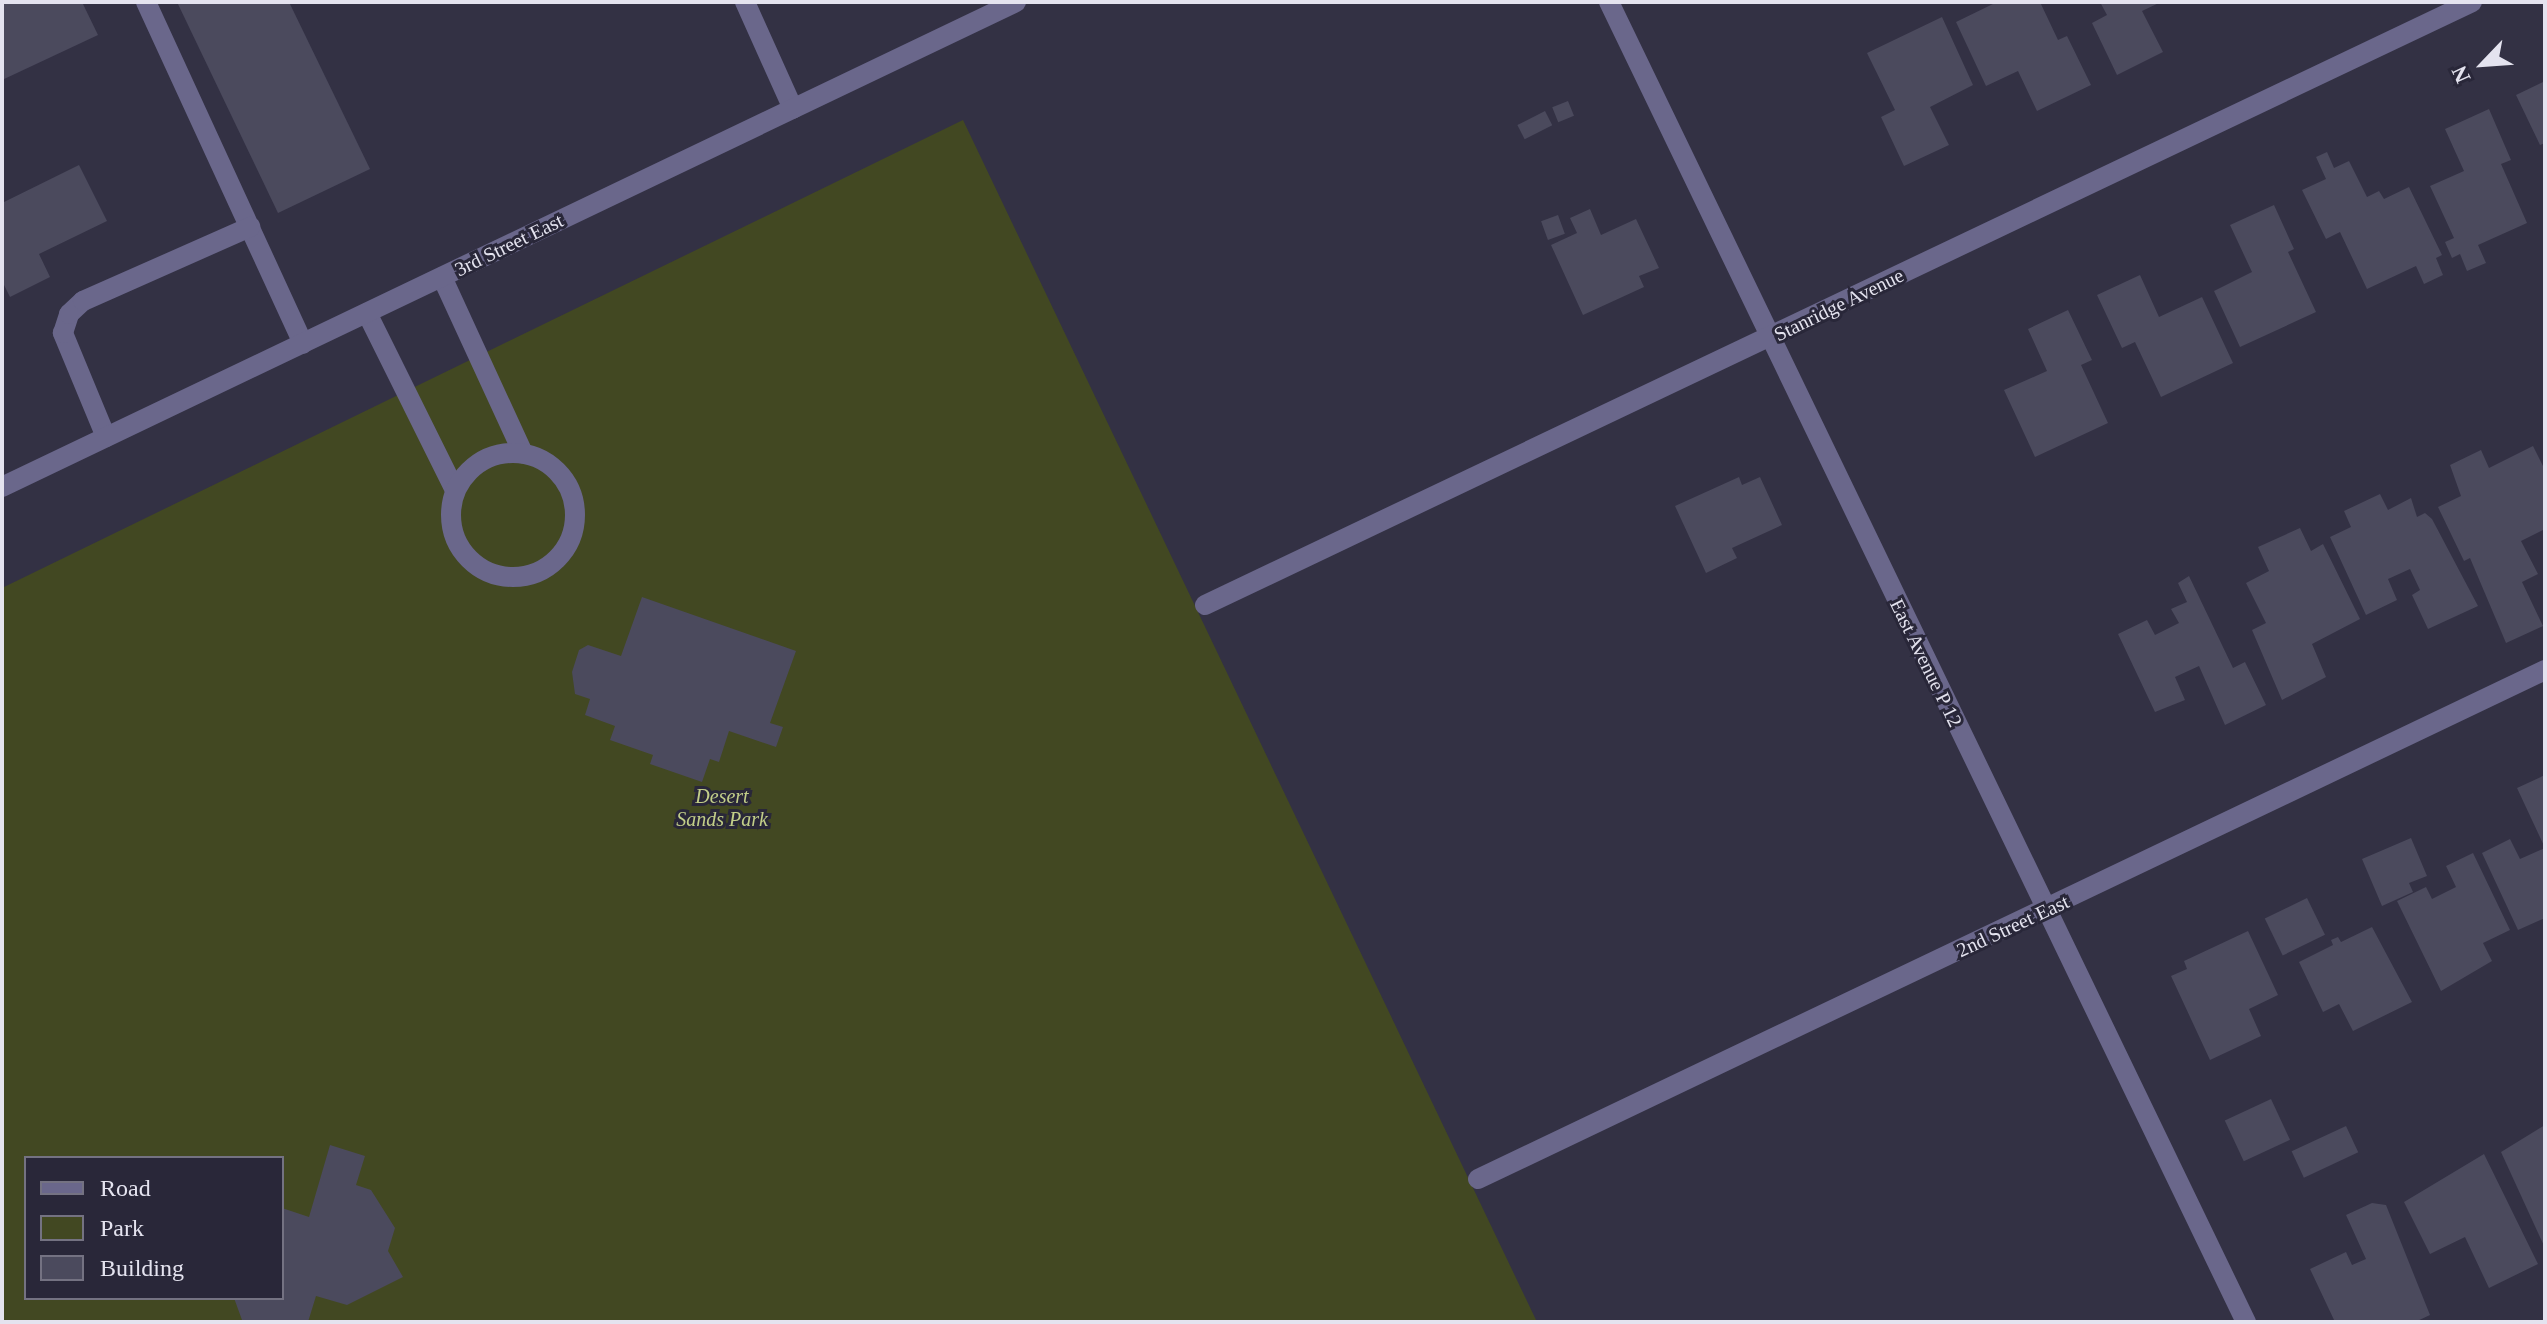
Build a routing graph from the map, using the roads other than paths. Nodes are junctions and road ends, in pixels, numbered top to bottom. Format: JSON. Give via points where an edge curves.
{"nodes":[{"id":1,"x":146,"y":2,"type":"edge"},
{"id":2,"x":745,"y":2,"type":"edge"},
{"id":3,"x":1016,"y":2,"type":"edge"},
{"id":4,"x":1609,"y":2,"type":"edge"},
{"id":5,"x":2472,"y":2,"type":"edge"},
{"id":6,"x":793,"y":109,"type":"junction"},
{"id":7,"x":250,"y":227,"type":"junction"},
{"id":8,"x":442,"y":277,"type":"junction"},
{"id":9,"x":367,"y":313,"type":"junction"},
{"id":10,"x":1769,"y":339,"type":"junction"},
{"id":11,"x":303,"y":344,"type":"junction"},
{"id":12,"x":106,"y":437,"type":"junction"},
{"id":13,"x":523,"y":453,"type":"junction"},
{"id":14,"x":2,"y":487,"type":"edge"},
{"id":15,"x":454,"y":488,"type":"junction"},
{"id":16,"x":1205,"y":605,"type":"dead end"},
{"id":17,"x":2545,"y":670,"type":"edge"},
{"id":18,"x":2047,"y":910,"type":"junction"},
{"id":19,"x":1478,"y":1179,"type":"dead end"},
{"id":20,"x":2246,"y":1322,"type":"edge"}],
"edges":[{"from":1,"to":7,"type":"street"},
{"from":2,"to":6,"type":"street"},
{"from":3,"to":6,"type":"street","name":"3rd Street East"},
{"from":4,"to":10,"type":"street","name":"East Avenue P 12"},
{"from":5,"to":10,"type":"street","name":"Stanridge Avenue"},
{"from":6,"to":8,"type":"street","name":"3rd Street East"},
{"from":7,"to":11,"type":"street"},
{"from":7,"to":12,"type":"street","via":[[83,301],[69,314],[63,333]]},
{"from":8,"to":9,"type":"street","name":"3rd Street East"},
{"from":8,"to":13,"type":"street"},
{"from":9,"to":11,"type":"street","name":"3rd Street East"},
{"from":9,"to":15,"type":"street"},
{"from":10,"to":16,"type":"street","name":"Stanridge Avenue"},
{"from":10,"to":18,"type":"street","name":"East Avenue P 12"},
{"from":11,"to":12,"type":"street","name":"3rd Street East"},
{"from":12,"to":14,"type":"street","name":"3rd Street East"},
{"from":13,"to":15,"type":"street","via":[[483,460]]},
{"from":13,"to":15,"type":"street","via":[[558,472],[575,510],[565,550],[533,575],[502,577],[474,565],[452,530]]},
{"from":17,"to":18,"type":"street","name":"2nd Street East"},
{"from":18,"to":19,"type":"street","name":"2nd Street East"},
{"from":18,"to":20,"type":"street","name":"East Avenue P 12"}]}
